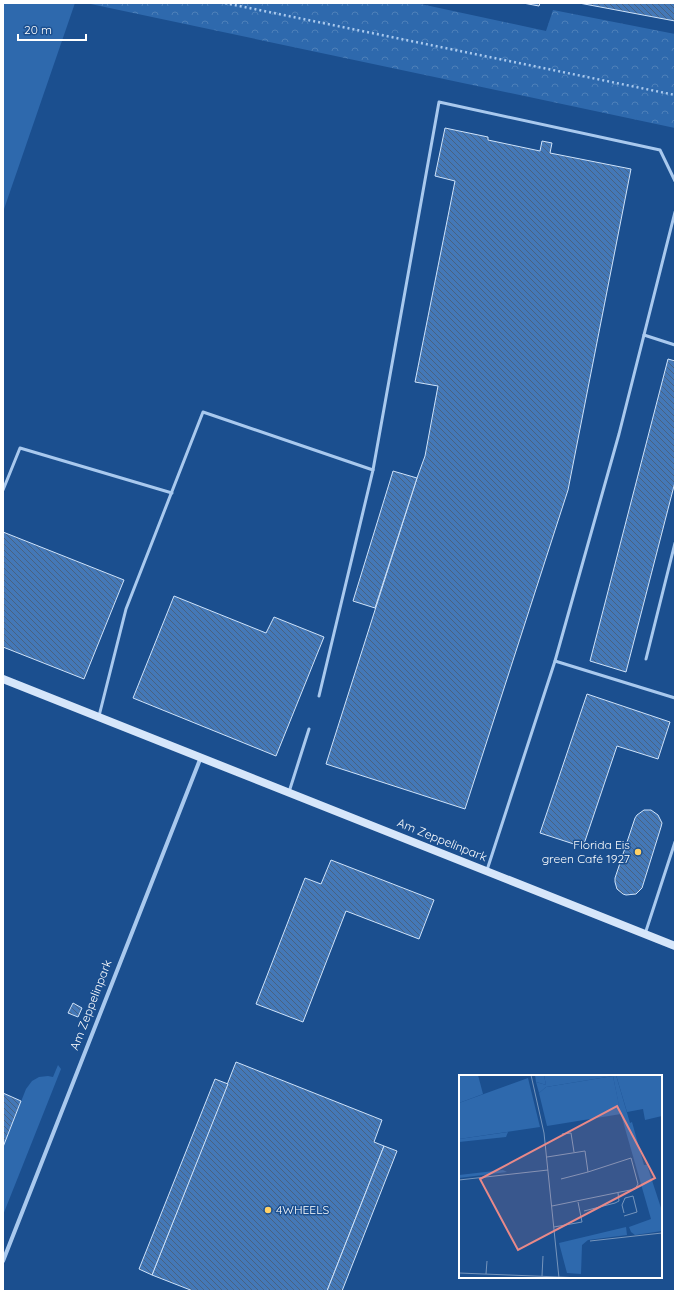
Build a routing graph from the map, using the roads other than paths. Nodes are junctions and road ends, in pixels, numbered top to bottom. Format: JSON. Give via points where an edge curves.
{"nodes":[{"id":1,"x":675,"y":180,"type":"edge"},
{"id":2,"x":675,"y":212,"type":"edge"},
{"id":3,"x":644,"y":335,"type":"junction"},
{"id":4,"x":675,"y":345,"type":"edge"},
{"id":5,"x":373,"y":470,"type":"junction"},
{"id":6,"x":3,"y":490,"type":"edge"},
{"id":7,"x":172,"y":493,"type":"junction"},
{"id":8,"x":675,"y":544,"type":"edge"},
{"id":9,"x":646,"y":659,"type":"dead end"},
{"id":10,"x":556,"y":661,"type":"junction"},
{"id":11,"x":3,"y":678,"type":"edge"},
{"id":12,"x":319,"y":696,"type":"dead end"},
{"id":13,"x":675,"y":698,"type":"edge"},
{"id":14,"x":99,"y":716,"type":"junction"},
{"id":15,"x":309,"y":729,"type":"dead end"},
{"id":16,"x":201,"y":757,"type":"junction"},
{"id":17,"x":289,"y":792,"type":"junction"},
{"id":18,"x":675,"y":842,"type":"edge"},
{"id":19,"x":487,"y":871,"type":"junction"},
{"id":20,"x":645,"y":934,"type":"junction"},
{"id":21,"x":675,"y":946,"type":"edge"},
{"id":22,"x":3,"y":1261,"type":"edge"}],
"edges":[{"from":1,"to":5,"type":"lane","via":[[660,150],[439,102]]},
{"from":2,"to":3,"type":"lane"},
{"from":3,"to":4,"type":"lane"},
{"from":3,"to":10,"type":"lane"},
{"from":5,"to":7,"type":"lane","via":[[203,412]]},
{"from":5,"to":12,"type":"lane"},
{"from":6,"to":7,"type":"lane","via":[[20,448]]},
{"from":7,"to":14,"type":"lane","via":[[126,609]]},
{"from":8,"to":9,"type":"lane"},
{"from":10,"to":13,"type":"lane"},
{"from":10,"to":19,"type":"lane"},
{"from":11,"to":14,"type":"main road","name":"Am Zeppelinpark"},
{"from":14,"to":16,"type":"main road","name":"Am Zeppelinpark"},
{"from":15,"to":17,"type":"lane"},
{"from":16,"to":17,"type":"main road","name":"Am Zeppelinpark"},
{"from":16,"to":22,"type":"street","name":"Am Zeppelinpark"},
{"from":17,"to":19,"type":"main road","name":"Am Zeppelinpark"},
{"from":18,"to":20,"type":"lane"},
{"from":19,"to":20,"type":"main road","name":"Am Zeppelinpark"},
{"from":20,"to":21,"type":"main road","name":"Am Zeppelinpark"}]}
